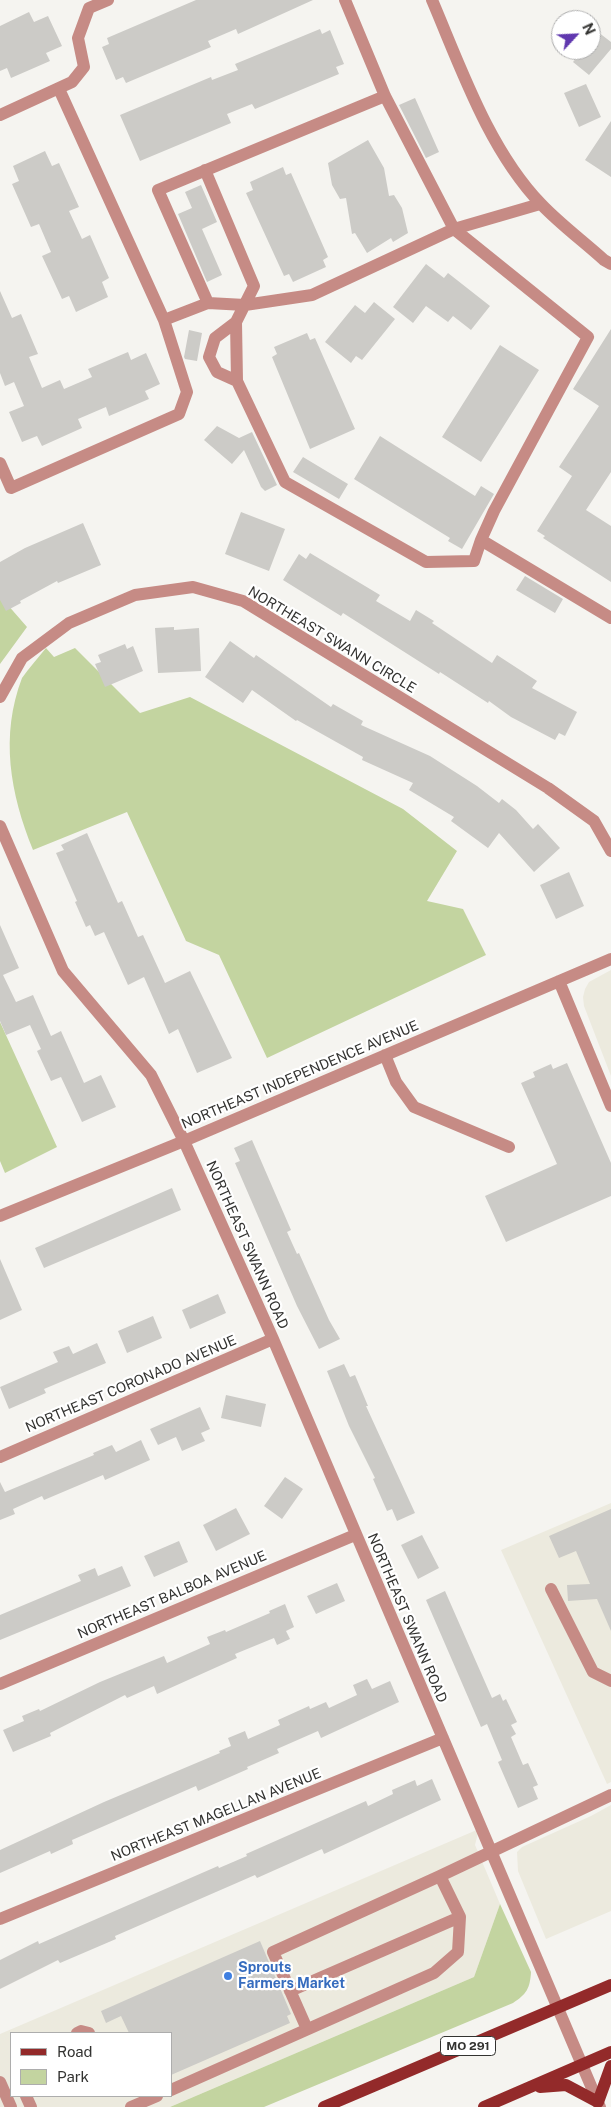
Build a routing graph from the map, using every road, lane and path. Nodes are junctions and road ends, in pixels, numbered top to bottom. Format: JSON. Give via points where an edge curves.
{"nodes":[{"id":1,"x":108,"y":0,"type":"edge"},
{"id":2,"x":345,"y":0,"type":"edge"},
{"id":3,"x":432,"y":0,"type":"edge"},
{"id":4,"x":59,"y":89,"type":"junction"},
{"id":5,"x":386,"y":96,"type":"junction"},
{"id":6,"x":0,"y":115,"type":"edge"},
{"id":7,"x":205,"y":170,"type":"junction"},
{"id":8,"x":540,"y":204,"type":"junction"},
{"id":9,"x":454,"y":229,"type":"junction"},
{"id":10,"x":611,"y":264,"type":"edge"},
{"id":11,"x":208,"y":303,"type":"junction"},
{"id":12,"x":245,"y":305,"type":"junction"},
{"id":13,"x":164,"y":320,"type":"junction"},
{"id":14,"x":236,"y":322,"type":"junction"},
{"id":15,"x":237,"y":381,"type":"junction"},
{"id":16,"x":0,"y":463,"type":"edge"},
{"id":17,"x":481,"y":540,"type":"junction"},
{"id":18,"x":611,"y":618,"type":"edge"},
{"id":19,"x":0,"y":697,"type":"edge"},
{"id":20,"x":0,"y":826,"type":"edge"},
{"id":21,"x":611,"y":851,"type":"edge"},
{"id":22,"x":611,"y":959,"type":"edge"},
{"id":23,"x":559,"y":982,"type":"junction"},
{"id":24,"x":385,"y":1055,"type":"junction"},
{"id":25,"x":610,"y":1099,"type":"edge"},
{"id":26,"x":184,"y":1141,"type":"junction"},
{"id":27,"x":509,"y":1147,"type":"dead end"},
{"id":28,"x":0,"y":1216,"type":"edge"},
{"id":29,"x":273,"y":1339,"type":"junction"},
{"id":30,"x":0,"y":1457,"type":"edge"},
{"id":31,"x":355,"y":1534,"type":"junction"},
{"id":32,"x":550,"y":1589,"type":"dead end"},
{"id":33,"x":611,"y":1680,"type":"edge"},
{"id":34,"x":0,"y":1684,"type":"edge"},
{"id":35,"x":443,"y":1738,"type":"junction"},
{"id":36,"x":611,"y":1795,"type":"edge"},
{"id":37,"x":491,"y":1852,"type":"junction"},
{"id":38,"x":440,"y":1876,"type":"junction"},
{"id":39,"x":460,"y":1917,"type":"junction"},
{"id":40,"x":0,"y":1919,"type":"edge"},
{"id":41,"x":611,"y":1985,"type":"edge"},
{"id":42,"x":290,"y":1991,"type":"junction"},
{"id":43,"x":557,"y":2008,"type":"junction"},
{"id":44,"x":307,"y":2029,"type":"junction"},
{"id":45,"x":611,"y":2052,"type":"edge"},
{"id":46,"x":581,"y":2065,"type":"junction"},
{"id":47,"x":611,"y":2066,"type":"edge"},
{"id":48,"x":0,"y":2082,"type":"edge"},
{"id":49,"x":530,"y":2087,"type":"junction"},
{"id":50,"x":172,"y":2090,"type":"edge"},
{"id":51,"x":155,"y":2097,"type":"edge"},
{"id":52,"x":7,"y":2105,"type":"edge"},
{"id":53,"x":599,"y":2105,"type":"edge"},
{"id":54,"x":131,"y":2107,"type":"edge"},
{"id":55,"x":324,"y":2107,"type":"edge"},
{"id":56,"x":484,"y":2107,"type":"edge"}],
"edges":[{"from":1,"to":4,"type":"street","via":[[89,8],[78,38],[84,67],[72,82]]},
{"from":2,"to":5,"type":"street"},
{"from":3,"to":8,"type":"street","via":[[470,90],[502,154]]},
{"from":4,"to":6,"type":"street"},
{"from":4,"to":13,"type":"street"},
{"from":5,"to":7,"type":"street"},
{"from":5,"to":9,"type":"street"},
{"from":7,"to":11,"type":"street","via":[[158,190]]},
{"from":7,"to":12,"type":"street","via":[[254,286]]},
{"from":8,"to":9,"type":"street"},
{"from":8,"to":10,"type":"street"},
{"from":9,"to":12,"type":"street","via":[[312,295]]},
{"from":9,"to":17,"type":"street","via":[[588,337]]},
{"from":11,"to":12,"type":"street"},
{"from":11,"to":13,"type":"street"},
{"from":12,"to":14,"type":"street"},
{"from":13,"to":16,"type":"street","via":[[186,392],[180,414],[11,488]]},
{"from":14,"to":15,"type":"street"},
{"from":14,"to":15,"type":"street","via":[[215,338],[209,356],[217,372]]},
{"from":15,"to":17,"type":"street","via":[[285,482],[426,562],[474,561]]},
{"from":17,"to":18,"type":"street"},
{"from":19,"to":21,"type":"street","name":"NORTHEAST SWANN CIRCLE","via":[[22,658],[69,623],[136,594],[193,587],[242,601],[548,788],[594,822]]},
{"from":20,"to":26,"type":"street","via":[[63,970],[151,1075]]},
{"from":22,"to":23,"type":"street","name":"NORTHEAST INDEPENDENCE AVENUE"},
{"from":23,"to":24,"type":"street","name":"NORTHEAST INDEPENDENCE AVENUE"},
{"from":23,"to":25,"type":"street"},
{"from":24,"to":26,"type":"street","name":"NORTHEAST INDEPENDENCE AVENUE"},
{"from":24,"to":27,"type":"street","via":[[396,1082],[414,1107]]},
{"from":26,"to":28,"type":"street","name":"NORTHEAST INDEPENDENCE AVENUE"},
{"from":26,"to":29,"type":"street","name":"NORTHEAST SWANN ROAD"},
{"from":29,"to":30,"type":"street","name":"NORTHEAST CORONADO AVENUE"},
{"from":29,"to":31,"type":"street","name":"NORTHEAST SWANN ROAD"},
{"from":31,"to":34,"type":"street","name":"NORTHEAST BALBOA AVENUE"},
{"from":31,"to":35,"type":"street","name":"NORTHEAST SWANN ROAD"},
{"from":32,"to":33,"type":"street","via":[[593,1672]]},
{"from":35,"to":37,"type":"street","name":"NORTHEAST SWANN ROAD"},
{"from":35,"to":40,"type":"street","name":"NORTHEAST MAGELLAN AVENUE"},
{"from":36,"to":37,"type":"street"},
{"from":37,"to":38,"type":"street"},
{"from":37,"to":43,"type":"street","name":"NORTHEAST SWANN ROAD"},
{"from":38,"to":39,"type":"street"},
{"from":38,"to":42,"type":"street","via":[[273,1952]]},
{"from":39,"to":42,"type":"street"},
{"from":39,"to":44,"type":"street","via":[[458,1952],[434,1973]]},
{"from":41,"to":43,"type":"main road","number":"MO 291"},
{"from":42,"to":44,"type":"street"},
{"from":43,"to":46,"type":"street","name":"NORTHEAST SWANN ROAD"},
{"from":43,"to":55,"type":"main road","number":"MO 291"},
{"from":44,"to":50,"type":"street"},
{"from":45,"to":46,"type":"main road"},
{"from":46,"to":49,"type":"main road"},
{"from":46,"to":53,"type":"street","name":"NORTHEAST SWANN ROAD"},
{"from":47,"to":53,"type":"main road"},
{"from":48,"to":52,"type":"street"},
{"from":49,"to":53,"type":"main road","via":[[566,2085]]},
{"from":49,"to":56,"type":"main road"},
{"from":51,"to":54,"type":"street"}]}
